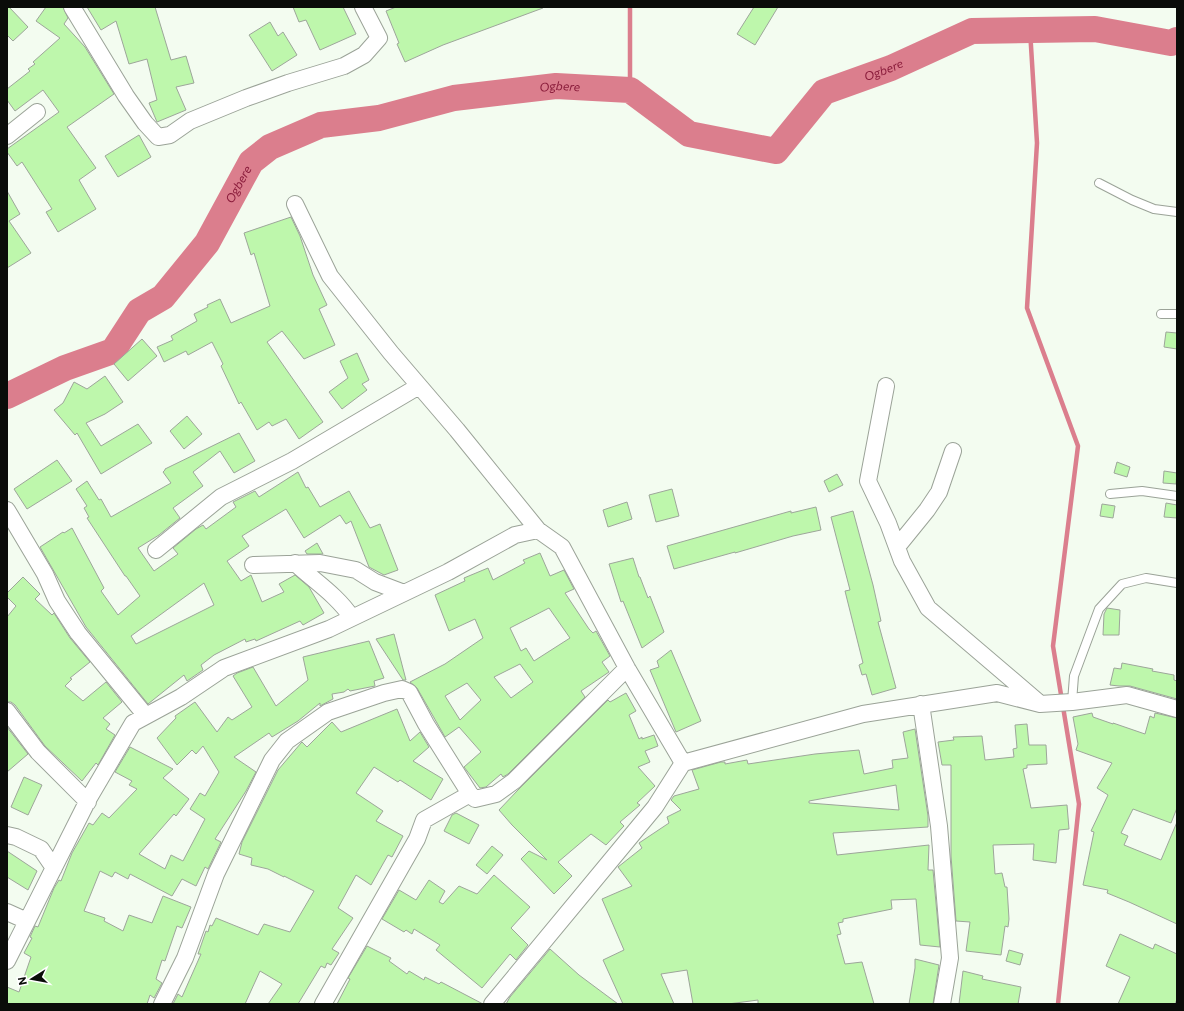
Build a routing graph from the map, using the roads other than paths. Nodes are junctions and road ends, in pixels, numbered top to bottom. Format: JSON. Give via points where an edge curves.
{"nodes":[{"id":1,"x":72,"y":7,"type":"edge"},
{"id":2,"x":363,"y":7,"type":"edge"},
{"id":3,"x":37,"y":112,"type":"dead end"},
{"id":4,"x":7,"y":136,"type":"edge"},
{"id":5,"x":1099,"y":183,"type":"dead end"},
{"id":6,"x":295,"y":204,"type":"dead end"},
{"id":7,"x":1177,"y":212,"type":"edge"},
{"id":8,"x":1160,"y":314,"type":"dead end"},
{"id":9,"x":1177,"y":314,"type":"edge"},
{"id":10,"x":419,"y":386,"type":"junction"},
{"id":11,"x":886,"y":386,"type":"dead end"},
{"id":12,"x":953,"y":451,"type":"dead end"},
{"id":13,"x":1110,"y":494,"type":"dead end"},
{"id":14,"x":1177,"y":496,"type":"edge"},
{"id":15,"x":7,"y":510,"type":"edge"},
{"id":16,"x":538,"y":530,"type":"junction"},
{"id":17,"x":897,"y":547,"type":"junction"},
{"id":18,"x":156,"y":550,"type":"dead end"},
{"id":19,"x":295,"y":563,"type":"junction"},
{"id":20,"x":253,"y":565,"type":"dead end"},
{"id":21,"x":1177,"y":583,"type":"edge"},
{"id":22,"x":404,"y":593,"type":"junction"},
{"id":23,"x":352,"y":618,"type":"junction"},
{"id":24,"x":627,"y":668,"type":"junction"},
{"id":25,"x":1072,"y":702,"type":"junction"},
{"id":26,"x":1047,"y":703,"type":"junction"},
{"id":27,"x":920,"y":704,"type":"junction"},
{"id":28,"x":1177,"y":709,"type":"edge"},
{"id":29,"x":7,"y":711,"type":"edge"},
{"id":30,"x":146,"y":716,"type":"junction"},
{"id":31,"x":683,"y":763,"type":"junction"},
{"id":32,"x":470,"y":794,"type":"junction"},
{"id":33,"x":88,"y":802,"type":"junction"},
{"id":34,"x":7,"y":835,"type":"edge"},
{"id":35,"x":54,"y":868,"type":"junction"},
{"id":36,"x":7,"y":912,"type":"edge"},
{"id":37,"x":27,"y":921,"type":"junction"},
{"id":38,"x":7,"y":961,"type":"edge"},
{"id":39,"x":162,"y":1004,"type":"edge"},
{"id":40,"x":323,"y":1004,"type":"edge"},
{"id":41,"x":492,"y":1004,"type":"edge"},
{"id":42,"x":942,"y":1004,"type":"edge"}],
"edges":[{"from":1,"to":2,"type":"street","via":[[126,96],[158,137],[170,135],[190,121],[246,98],[344,66],[364,55],[380,38]]},
{"from":3,"to":4,"type":"street"},
{"from":5,"to":7,"type":"lane","via":[[1154,210]]},
{"from":6,"to":10,"type":"street","via":[[330,276]]},
{"from":8,"to":9,"type":"lane"},
{"from":10,"to":16,"type":"street"},
{"from":10,"to":18,"type":"street","via":[[292,461],[221,497]]},
{"from":11,"to":17,"type":"street","via":[[868,481]]},
{"from":12,"to":17,"type":"street","via":[[939,492]]},
{"from":13,"to":14,"type":"lane","via":[[1142,491]]},
{"from":15,"to":30,"type":"street","via":[[45,574],[57,602],[78,633]]},
{"from":16,"to":22,"type":"street","via":[[515,535]]},
{"from":16,"to":24,"type":"street","via":[[562,546]]},
{"from":17,"to":26,"type":"street","via":[[928,608]]},
{"from":19,"to":20,"type":"street"},
{"from":19,"to":22,"type":"street","via":[[320,563],[356,570],[375,582]]},
{"from":19,"to":23,"type":"street","via":[[334,596]]},
{"from":21,"to":25,"type":"lane","via":[[1146,578],[1122,584],[1099,609],[1074,676]]},
{"from":22,"to":23,"type":"street"},
{"from":23,"to":30,"type":"street","via":[[224,668],[181,697]]},
{"from":24,"to":31,"type":"street"},
{"from":24,"to":32,"type":"street","via":[[514,781],[496,794],[475,799]]},
{"from":25,"to":26,"type":"street"},
{"from":25,"to":28,"type":"street","via":[[1127,695]]},
{"from":26,"to":27,"type":"street","via":[[997,693]]},
{"from":27,"to":31,"type":"street","via":[[863,714]]},
{"from":27,"to":42,"type":"street","via":[[939,826],[950,958]]},
{"from":29,"to":33,"type":"street","via":[[38,752]]},
{"from":30,"to":33,"type":"street","via":[[133,723]]},
{"from":31,"to":41,"type":"street","via":[[655,807]]},
{"from":32,"to":39,"type":"street","via":[[409,692],[402,690],[384,693],[328,712],[286,741],[272,760],[216,874],[185,958]]},
{"from":32,"to":40,"type":"street","via":[[424,820],[416,839]]},
{"from":33,"to":35,"type":"street"},
{"from":34,"to":35,"type":"street","via":[[41,849]]},
{"from":35,"to":37,"type":"street"},
{"from":36,"to":37,"type":"street"},
{"from":37,"to":38,"type":"street"}]}
